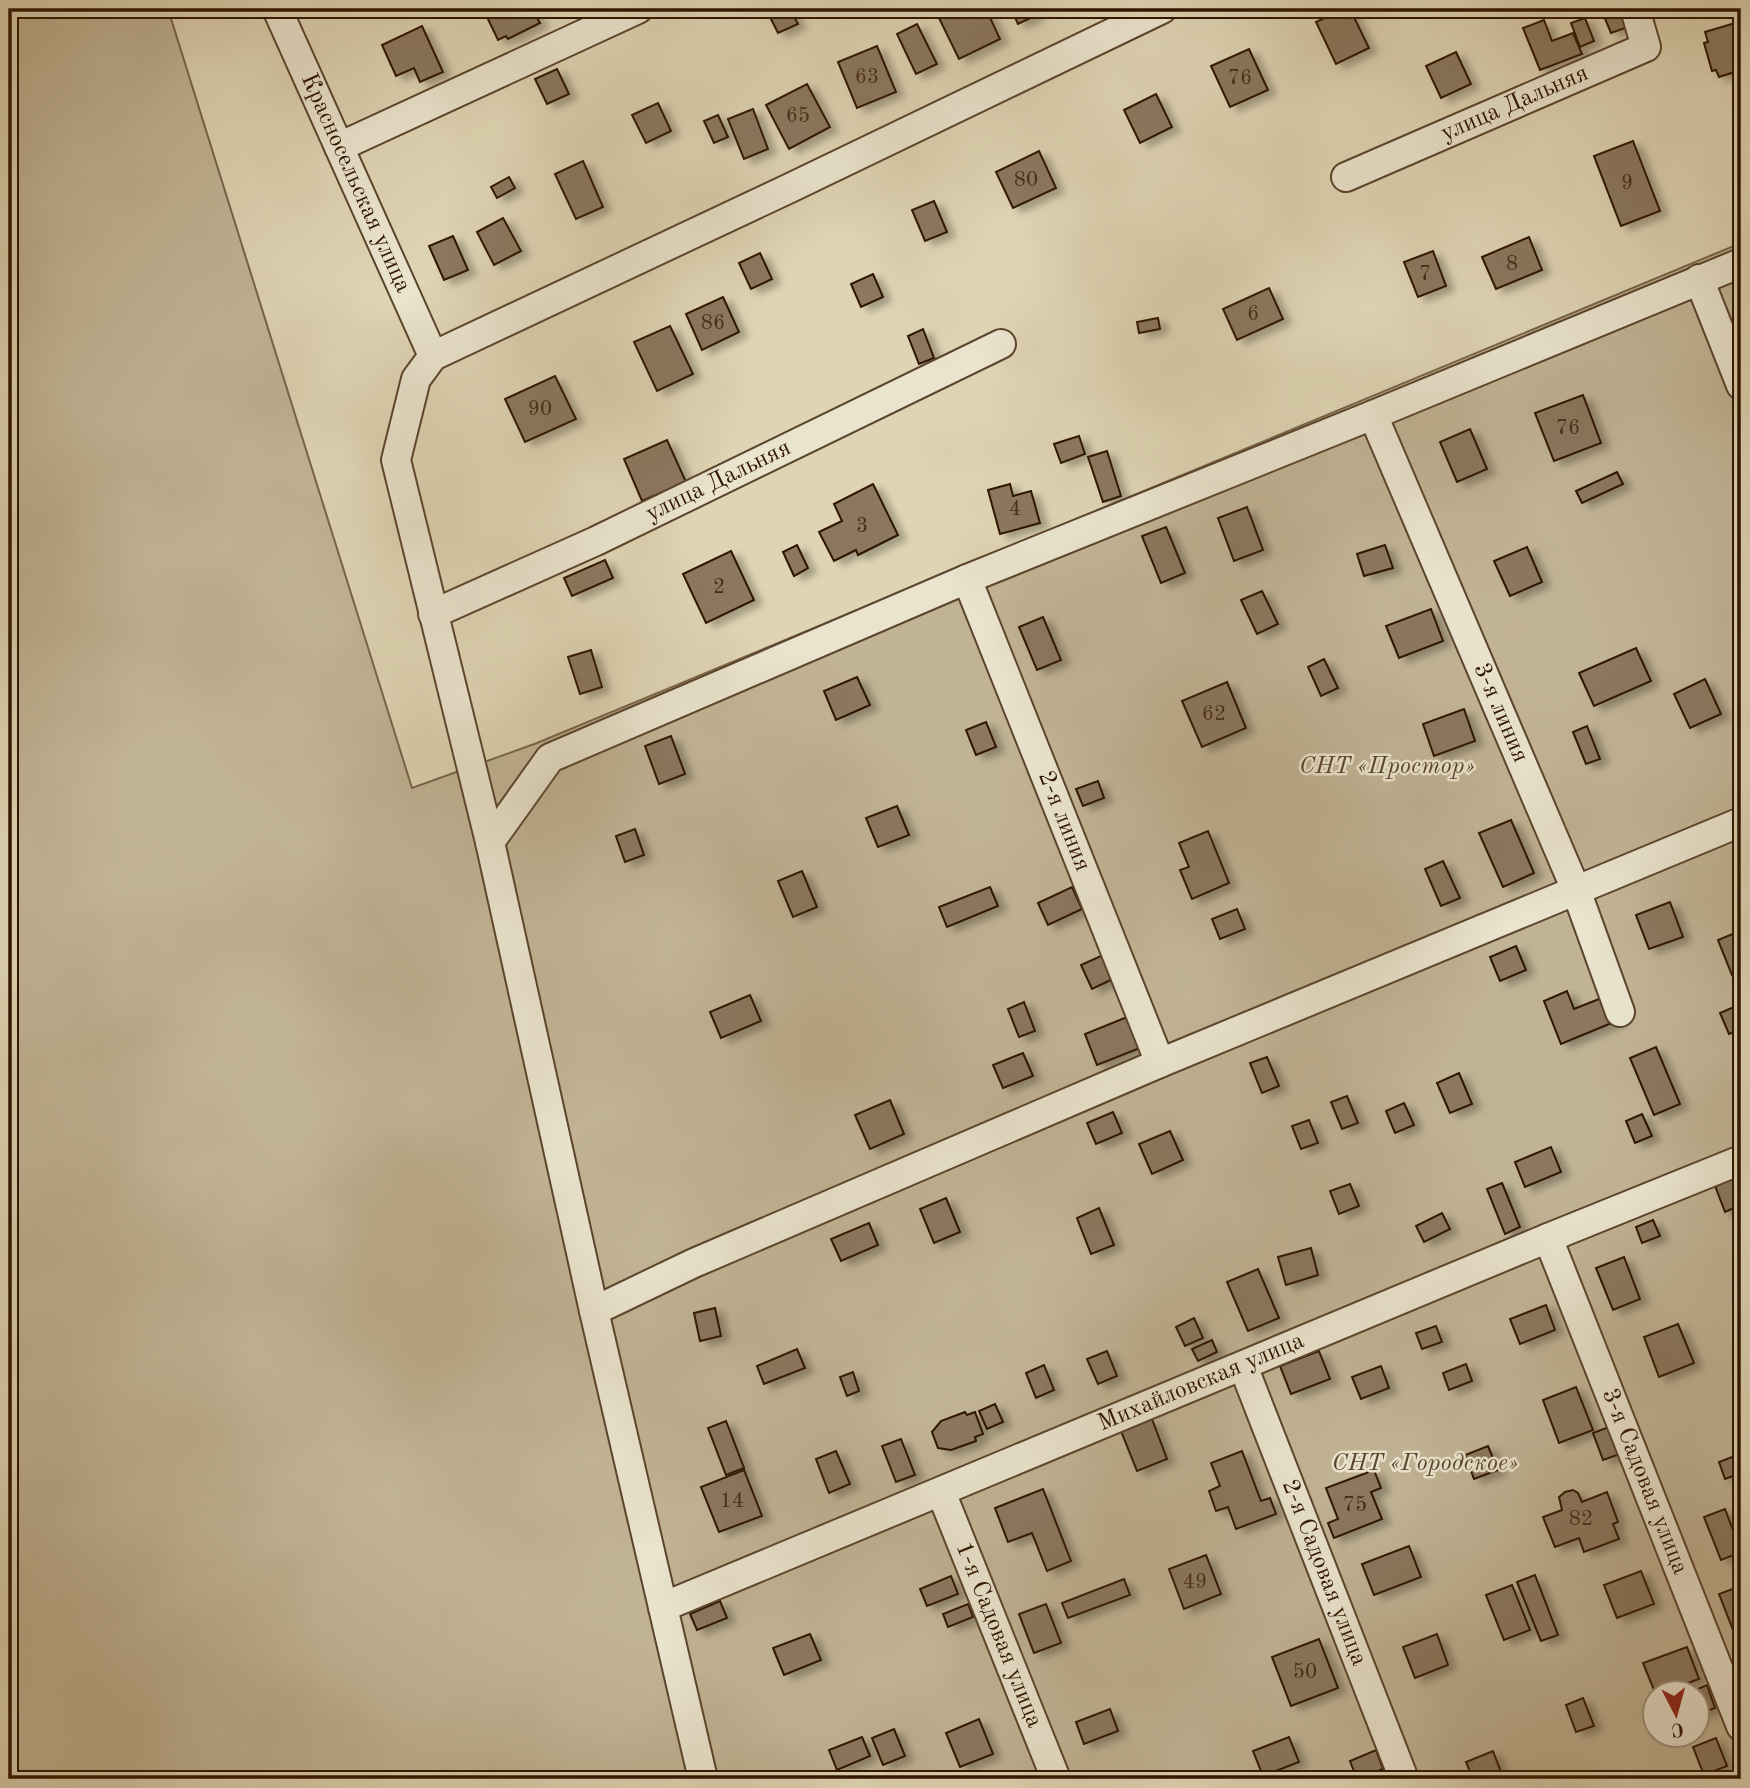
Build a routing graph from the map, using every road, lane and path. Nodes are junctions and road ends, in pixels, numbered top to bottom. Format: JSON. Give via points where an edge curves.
{"nodes":[{"id":1,"x":277,"y":9,"type":"edge"},
{"id":2,"x":638,"y":9,"type":"edge"},
{"id":3,"x":1162,"y":9,"type":"edge"},
{"id":4,"x":1635,"y":9,"type":"edge"},
{"id":5,"x":339,"y":147,"type":"junction"},
{"id":6,"x":1346,"y":177,"type":"dead end"},
{"id":7,"x":1741,"y":263,"type":"edge"},
{"id":8,"x":1699,"y":279,"type":"junction"},
{"id":9,"x":1001,"y":344,"type":"dead end"},
{"id":10,"x":433,"y":356,"type":"junction"},
{"id":11,"x":1741,"y":385,"type":"edge"},
{"id":12,"x":1373,"y":415,"type":"junction"},
{"id":13,"x":967,"y":579,"type":"junction"},
{"id":14,"x":433,"y":614,"type":"junction"},
{"id":15,"x":1741,"y":822,"type":"edge"},
{"id":16,"x":490,"y":842,"type":"junction"},
{"id":17,"x":1576,"y":890,"type":"junction"},
{"id":18,"x":1620,"y":1013,"type":"dead end"},
{"id":19,"x":1160,"y":1063,"type":"junction"},
{"id":20,"x":1741,"y":1160,"type":"edge"},
{"id":21,"x":1548,"y":1238,"type":"junction"},
{"id":22,"x":594,"y":1311,"type":"junction"},
{"id":23,"x":1243,"y":1366,"type":"junction"},
{"id":24,"x":940,"y":1492,"type":"junction"},
{"id":25,"x":663,"y":1607,"type":"junction"},
{"id":26,"x":1741,"y":1726,"type":"edge"},
{"id":27,"x":703,"y":1779,"type":"edge"},
{"id":28,"x":1056,"y":1779,"type":"edge"},
{"id":29,"x":1405,"y":1779,"type":"edge"}],
"edges":[{"from":1,"to":5,"type":"street","name":"Красносельская улица"},
{"from":2,"to":5,"type":"street"},
{"from":3,"to":10,"type":"street"},
{"from":4,"to":6,"type":"street","name":"улица Дальняя","via":[[1646,47]]},
{"from":5,"to":10,"type":"street","name":"Красносельская улица"},
{"from":7,"to":8,"type":"street"},
{"from":8,"to":11,"type":"street"},
{"from":8,"to":12,"type":"street"},
{"from":9,"to":14,"type":"street","name":"улица Дальняя","via":[[596,541]]},
{"from":10,"to":14,"type":"street","via":[[416,379],[396,460]]},
{"from":12,"to":13,"type":"street"},
{"from":12,"to":17,"type":"street","name":"3-я линия"},
{"from":13,"to":16,"type":"street","via":[[550,758]]},
{"from":13,"to":19,"type":"street","name":"2-я линия"},
{"from":14,"to":16,"type":"street"},
{"from":15,"to":17,"type":"street"},
{"from":16,"to":22,"type":"street"},
{"from":17,"to":18,"type":"street","name":"3-я линия"},
{"from":17,"to":19,"type":"street"},
{"from":19,"to":22,"type":"street","via":[[694,1263]]},
{"from":20,"to":21,"type":"street","name":"Михайловская улица"},
{"from":21,"to":23,"type":"street","name":"Михайловская улица"},
{"from":21,"to":26,"type":"street","name":"3-я Садовая улица"},
{"from":22,"to":25,"type":"street"},
{"from":23,"to":24,"type":"street","name":"Михайловская улица"},
{"from":23,"to":29,"type":"street","name":"2-я Садовая улица"},
{"from":24,"to":25,"type":"street","name":"Михайловская улица"},
{"from":24,"to":28,"type":"street","name":"1-я Садовая улица"},
{"from":25,"to":27,"type":"street"}]}
